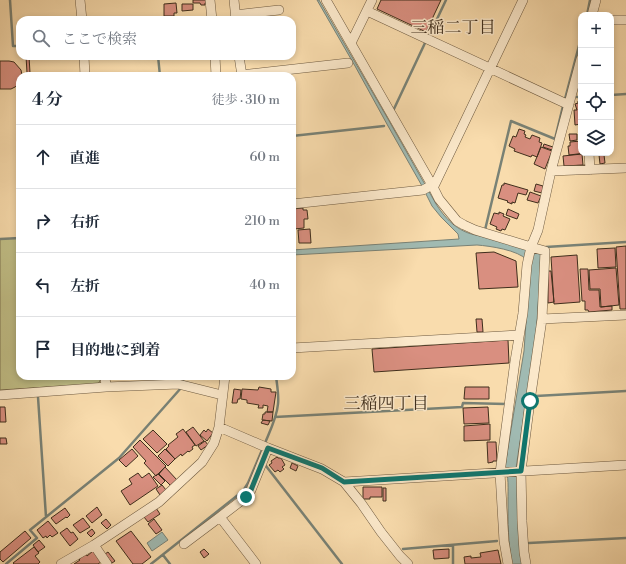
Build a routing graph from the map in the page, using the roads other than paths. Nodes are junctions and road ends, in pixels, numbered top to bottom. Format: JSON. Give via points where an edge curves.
{"nodes":[{"id":1,"x":80,"y":0,"type":"edge"},
{"id":2,"x":210,"y":0,"type":"edge"},
{"id":3,"x":234,"y":0,"type":"edge"},
{"id":4,"x":326,"y":0,"type":"edge"},
{"id":5,"x":372,"y":0,"type":"edge"},
{"id":6,"x":523,"y":0,"type":"edge"},
{"id":7,"x":596,"y":0,"type":"edge"},
{"id":8,"x":280,"y":10,"type":"dead end"},
{"id":9,"x":367,"y":11,"type":"junction"},
{"id":10,"x":593,"y":12,"type":"edge"},
{"id":11,"x":82,"y":16,"type":"edge"},
{"id":12,"x":212,"y":16,"type":"edge"},
{"id":13,"x":235,"y":16,"type":"edge"},
{"id":14,"x":241,"y":16,"type":"edge"},
{"id":15,"x":614,"y":20,"type":"edge"},
{"id":16,"x":626,"y":20,"type":"edge"},
{"id":17,"x":351,"y":43,"type":"junction"},
{"id":18,"x":84,"y":60,"type":"edge"},
{"id":19,"x":215,"y":60,"type":"edge"},
{"id":20,"x":240,"y":60,"type":"edge"},
{"id":21,"x":348,"y":63,"type":"dead end"},
{"id":22,"x":490,"y":69,"type":"junction"},
{"id":23,"x":578,"y":70,"type":"edge"},
{"id":24,"x":85,"y":72,"type":"edge"},
{"id":25,"x":216,"y":72,"type":"edge"},
{"id":26,"x":241,"y":72,"type":"edge"},
{"id":27,"x":275,"y":72,"type":"edge"},
{"id":28,"x":569,"y":105,"type":"junction"},
{"id":29,"x":589,"y":156,"type":"edge"},
{"id":30,"x":626,"y":168,"type":"edge"},
{"id":31,"x":590,"y":170,"type":"junction"},
{"id":32,"x":551,"y":171,"type":"junction"},
{"id":33,"x":432,"y":187,"type":"junction"},
{"id":34,"x":296,"y":204,"type":"edge"},
{"id":35,"x":531,"y":246,"type":"junction"},
{"id":36,"x":626,"y":315,"type":"edge"},
{"id":37,"x":542,"y":320,"type":"junction"},
{"id":38,"x":519,"y":335,"type":"junction"},
{"id":39,"x":296,"y":348,"type":"edge"},
{"id":40,"x":105,"y":380,"type":"edge"},
{"id":41,"x":224,"y":380,"type":"edge"},
{"id":42,"x":106,"y":387,"type":"junction"},
{"id":43,"x":0,"y":395,"type":"edge"},
{"id":44,"x":222,"y":395,"type":"junction"},
{"id":45,"x":219,"y":427,"type":"junction"},
{"id":46,"x":268,"y":448,"type":"junction"},
{"id":47,"x":626,"y":465,"type":"edge"},
{"id":48,"x":520,"y":471,"type":"junction"},
{"id":49,"x":503,"y":472,"type":"junction"},
{"id":50,"x":344,"y":482,"type":"junction"},
{"id":51,"x":220,"y":517,"type":"junction"},
{"id":52,"x":184,"y":544,"type":"dead end"},
{"id":53,"x":94,"y":545,"type":"junction"},
{"id":54,"x":61,"y":564,"type":"edge"},
{"id":55,"x":107,"y":564,"type":"edge"},
{"id":56,"x":256,"y":564,"type":"edge"},
{"id":57,"x":408,"y":564,"type":"edge"},
{"id":58,"x":508,"y":564,"type":"edge"},
{"id":59,"x":526,"y":564,"type":"edge"}],
"edges":[{"from":1,"to":11,"type":"street"},
{"from":2,"to":12,"type":"street"},
{"from":3,"to":13,"type":"street"},
{"from":4,"to":17,"type":"street"},
{"from":5,"to":9,"type":"street"},
{"from":6,"to":22,"type":"street"},
{"from":7,"to":10,"type":"street"},
{"from":8,"to":14,"type":"street"},
{"from":9,"to":17,"type":"street"},
{"from":9,"to":22,"type":"street"},
{"from":15,"to":16,"type":"street"},
{"from":17,"to":33,"type":"street"},
{"from":18,"to":24,"type":"street"},
{"from":19,"to":25,"type":"street"},
{"from":20,"to":26,"type":"street"},
{"from":21,"to":27,"type":"street"},
{"from":22,"to":28,"type":"street"},
{"from":22,"to":33,"type":"street"},
{"from":23,"to":28,"type":"street"},
{"from":28,"to":32,"type":"street"},
{"from":29,"to":31,"type":"street"},
{"from":30,"to":31,"type":"street"},
{"from":31,"to":32,"type":"street"},
{"from":32,"to":35,"type":"street","via":[[538,230]]},
{"from":33,"to":34,"type":"street"},
{"from":33,"to":35,"type":"street","via":[[439,199],[464,225]]},
{"from":35,"to":37,"type":"street","via":[[545,251]]},
{"from":35,"to":38,"type":"street"},
{"from":36,"to":37,"type":"street"},
{"from":37,"to":48,"type":"street"},
{"from":38,"to":39,"type":"street"},
{"from":38,"to":49,"type":"street"},
{"from":40,"to":42,"type":"street"},
{"from":41,"to":44,"type":"street"},
{"from":42,"to":43,"type":"street"},
{"from":42,"to":44,"type":"street","via":[[178,384]]},
{"from":44,"to":45,"type":"street"},
{"from":45,"to":46,"type":"street"},
{"from":45,"to":53,"type":"street","via":[[214,443],[197,467],[159,502]]},
{"from":46,"to":50,"type":"street","via":[[322,468]]},
{"from":46,"to":51,"type":"street","via":[[251,490]]},
{"from":47,"to":48,"type":"street"},
{"from":48,"to":49,"type":"street"},
{"from":48,"to":59,"type":"street"},
{"from":49,"to":50,"type":"street"},
{"from":49,"to":58,"type":"street","via":[[504,542]]},
{"from":50,"to":57,"type":"street"},
{"from":51,"to":52,"type":"street"},
{"from":51,"to":56,"type":"street"},
{"from":53,"to":54,"type":"street"},
{"from":53,"to":55,"type":"street"}]}
